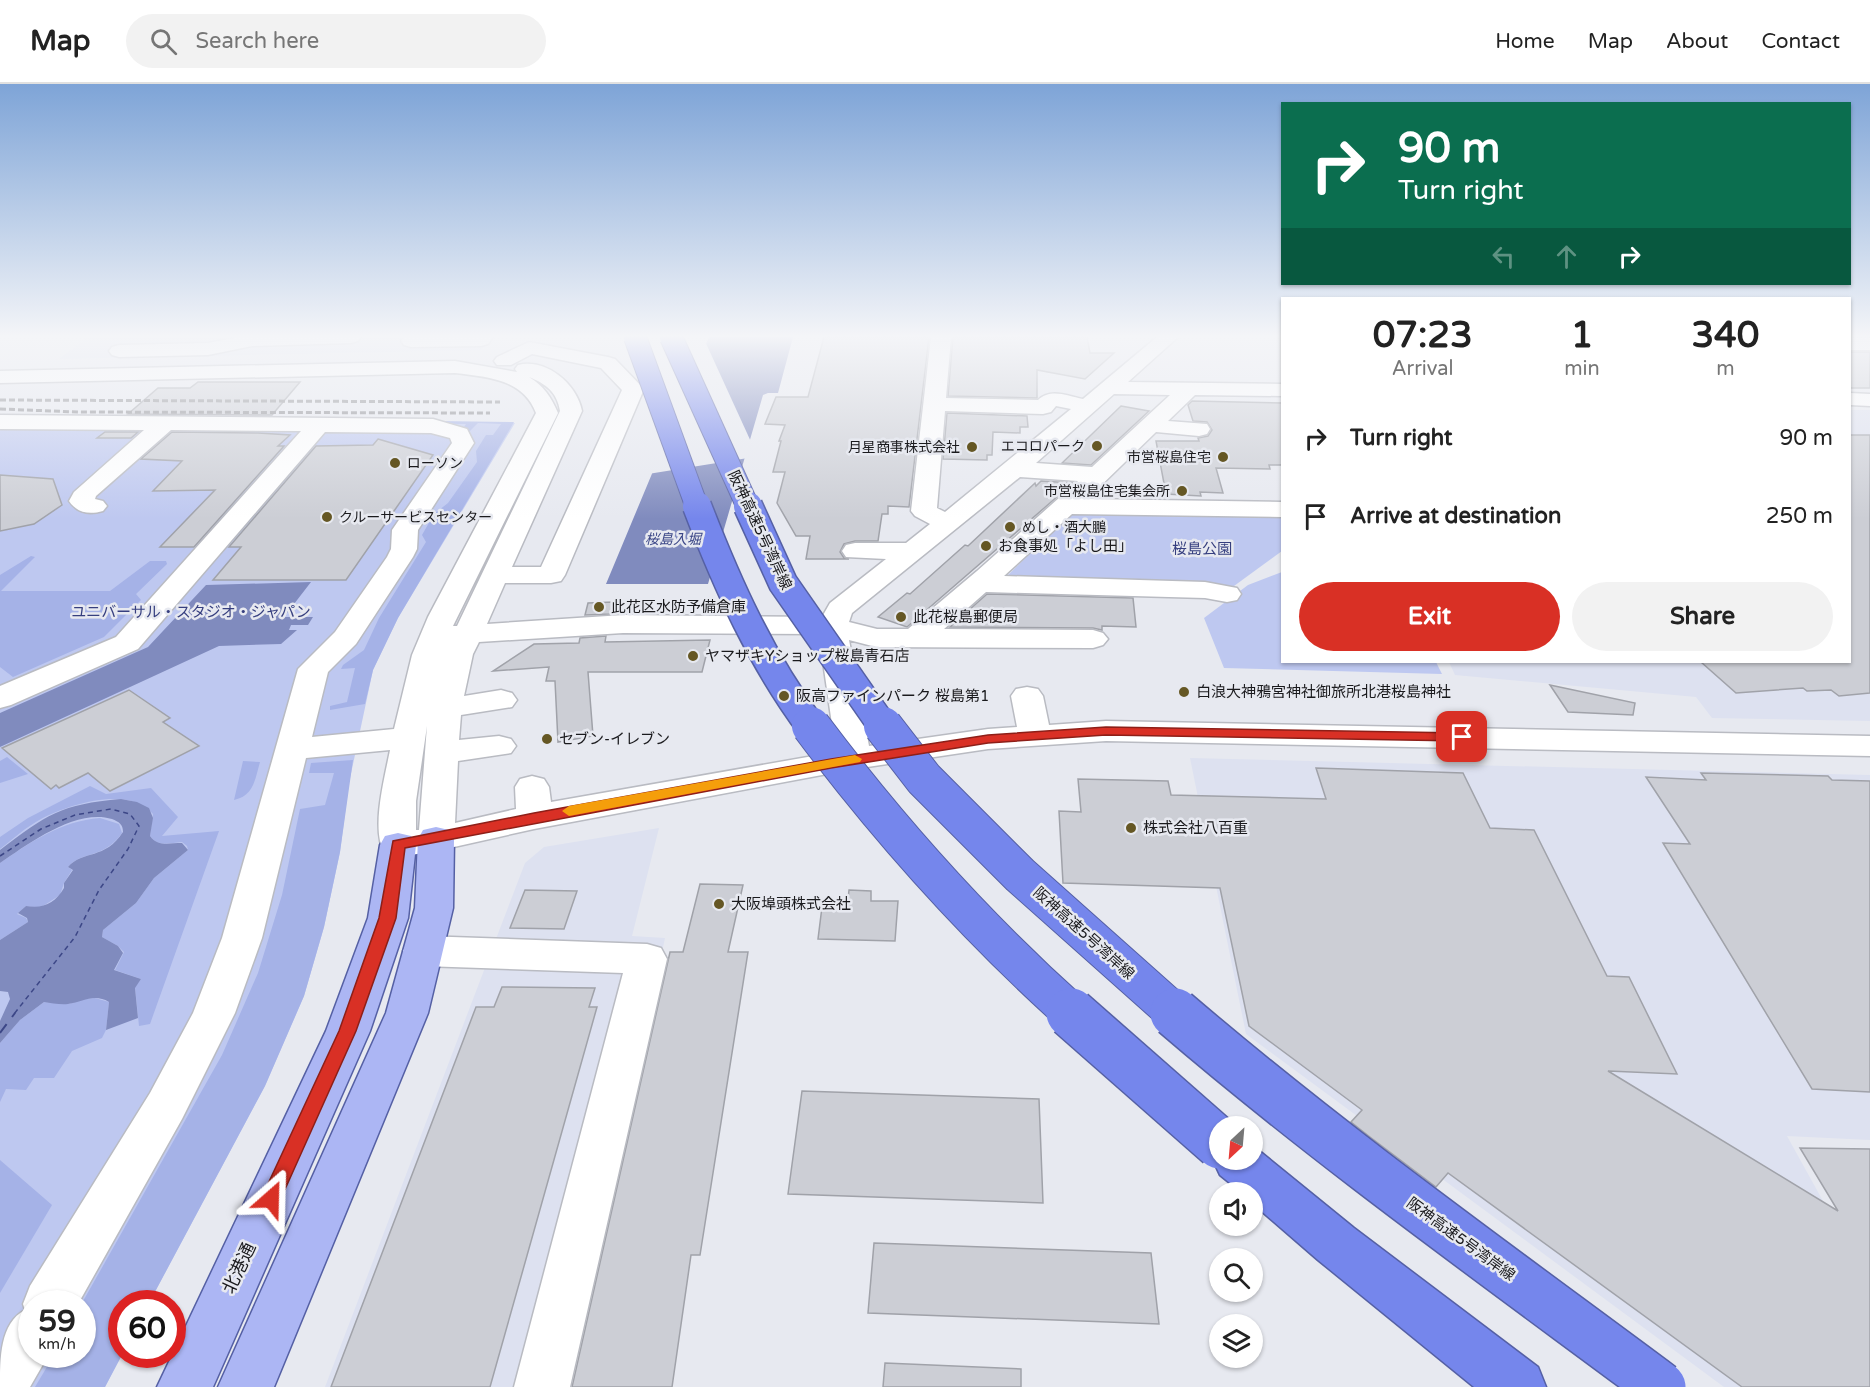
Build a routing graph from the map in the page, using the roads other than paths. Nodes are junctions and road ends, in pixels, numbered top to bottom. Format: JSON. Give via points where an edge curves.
{"nodes":[{"id":1,"x":542,"y":398,"type":"edge"},
{"id":2,"x":570,"y":398,"type":"edge"},
{"id":3,"x":629,"y":398,"type":"edge"},
{"id":4,"x":657,"y":398,"type":"edge"},
{"id":5,"x":699,"y":398,"type":"edge"},
{"id":6,"x":935,"y":398,"type":"edge"},
{"id":7,"x":1051,"y":398,"type":"edge"},
{"id":8,"x":1071,"y":398,"type":"edge"},
{"id":9,"x":1097,"y":398,"type":"edge"},
{"id":10,"x":1180,"y":398,"type":"edge"},
{"id":11,"x":1851,"y":399,"type":"edge"},
{"id":12,"x":1870,"y":400,"type":"edge"},
{"id":13,"x":934,"y":404,"type":"junction"},
{"id":14,"x":1087,"y":406,"type":"junction"},
{"id":15,"x":0,"y":422,"type":"edge"},
{"id":16,"x":165,"y":424,"type":"junction"},
{"id":17,"x":1152,"y":424,"type":"junction"},
{"id":18,"x":320,"y":425,"type":"junction"},
{"id":19,"x":1199,"y":429,"type":"dead end"},
{"id":20,"x":1015,"y":469,"type":"junction"},
{"id":21,"x":1098,"y":475,"type":"junction"},
{"id":22,"x":1066,"y":506,"type":"junction"},
{"id":23,"x":94,"y":507,"type":"dead end"},
{"id":24,"x":1281,"y":510,"type":"edge"},
{"id":25,"x":947,"y":523,"type":"junction"},
{"id":26,"x":855,"y":551,"type":"dead end"},
{"id":27,"x":912,"y":551,"type":"junction"},
{"id":28,"x":494,"y":575,"type":"junction"},
{"id":29,"x":981,"y":584,"type":"junction"},
{"id":30,"x":1227,"y":594,"type":"dead end"},
{"id":31,"x":832,"y":626,"type":"junction"},
{"id":32,"x":450,"y":635,"type":"junction"},
{"id":33,"x":917,"y":637,"type":"junction"},
{"id":34,"x":1093,"y":639,"type":"dead end"},
{"id":35,"x":5,"y":690,"type":"edge"},
{"id":36,"x":1027,"y":696,"type":"dead end"},
{"id":37,"x":501,"y":700,"type":"dead end"},
{"id":38,"x":445,"y":708,"type":"junction"},
{"id":39,"x":410,"y":727,"type":"junction"},
{"id":40,"x":1035,"y":736,"type":"junction"},
{"id":41,"x":295,"y":738,"type":"junction"},
{"id":42,"x":499,"y":746,"type":"dead end"},
{"id":43,"x":1870,"y":746,"type":"edge"},
{"id":44,"x":442,"y":752,"type":"junction"},
{"id":45,"x":854,"y":759,"type":"junction"},
{"id":46,"x":417,"y":842,"type":"junction"},
{"id":47,"x":423,"y":951,"type":"junction"},
{"id":48,"x":1209,"y":1134,"type":"edge"},
{"id":49,"x":1249,"y":1170,"type":"edge"},
{"id":50,"x":57,"y":1290,"type":"edge"},
{"id":51,"x":18,"y":1356,"type":"edge"},
{"id":52,"x":0,"y":1386,"type":"edge"},
{"id":53,"x":185,"y":1387,"type":"edge"},
{"id":54,"x":246,"y":1387,"type":"edge"},
{"id":55,"x":542,"y":1387,"type":"edge"},
{"id":56,"x":1518,"y":1387,"type":"edge"},
{"id":57,"x":1661,"y":1387,"type":"edge"}],
"edges":[{"from":1,"to":32,"type":"street","via":[[547,413]]},
{"from":2,"to":28,"type":"street","via":[[571,411]]},
{"from":3,"to":28,"type":"street","via":[[551,575]]},
{"from":4,"to":48,"type":"highway","bridge":true,"via":[[731,591],[768,663],[806,719],[866,798],[958,904],[1062,1007]]},
{"from":5,"to":57,"type":"highway","name":"阪神高速5号湾岸線","bridge":true,"via":[[783,583],[868,707],[924,778],[1020,875],[1249,1077]]},
{"from":6,"to":13,"type":"street"},
{"from":7,"to":13,"type":"street","via":[[1043,407]]},
{"from":8,"to":14,"type":"street"},
{"from":9,"to":14,"type":"street"},
{"from":10,"to":17,"type":"street"},
{"from":11,"to":12,"type":"street"},
{"from":13,"to":25,"type":"street","via":[[924,511]]},
{"from":14,"to":20,"type":"street"},
{"from":15,"to":16,"type":"street"},
{"from":16,"to":18,"type":"street"},
{"from":16,"to":23,"type":"street","via":[[86,492],[81,501]]},
{"from":17,"to":19,"type":"street"},
{"from":17,"to":21,"type":"street"},
{"from":18,"to":35,"type":"street","via":[[127,643]]},
{"from":18,"to":41,"type":"street","via":[[386,435],[443,428],[459,434],[464,443],[405,530],[400,557],[346,638],[313,669]]},
{"from":20,"to":21,"type":"street"},
{"from":20,"to":25,"type":"street"},
{"from":21,"to":22,"type":"street"},
{"from":22,"to":24,"type":"street"},
{"from":22,"to":29,"type":"street"},
{"from":25,"to":27,"type":"street"},
{"from":26,"to":27,"type":"street"},
{"from":27,"to":31,"type":"street","via":[[840,609]]},
{"from":28,"to":32,"type":"street"},
{"from":29,"to":30,"type":"street","via":[[1205,590]]},
{"from":29,"to":33,"type":"street"},
{"from":31,"to":32,"type":"street","via":[[751,632],[623,624]]},
{"from":31,"to":33,"type":"street","via":[[876,638]]},
{"from":31,"to":45,"type":"street"},
{"from":32,"to":38,"type":"street","via":[[458,654]]},
{"from":32,"to":39,"type":"street","via":[[422,670]]},
{"from":33,"to":34,"type":"street"},
{"from":36,"to":40,"type":"street"},
{"from":37,"to":38,"type":"street"},
{"from":38,"to":44,"type":"street"},
{"from":39,"to":41,"type":"street"},
{"from":39,"to":46,"type":"street","via":[[398,801]]},
{"from":40,"to":43,"type":"street","via":[[1106,731]]},
{"from":40,"to":45,"type":"street"},
{"from":41,"to":50,"type":"street","via":[[242,938],[214,1013],[166,1106]]},
{"from":42,"to":44,"type":"street"},
{"from":44,"to":46,"type":"street"},
{"from":45,"to":46,"type":"street","via":[[533,802]]},
{"from":46,"to":47,"type":"main road","via":[[434,908]]},
{"from":46,"to":53,"type":"main road","name":"北港通","via":[[348,1031]]},
{"from":47,"to":54,"type":"main road","via":[[407,1013]]},
{"from":47,"to":55,"type":"street","via":[[647,959]]},
{"from":49,"to":56,"type":"highway"},
{"from":51,"to":52,"type":"street"}]}
